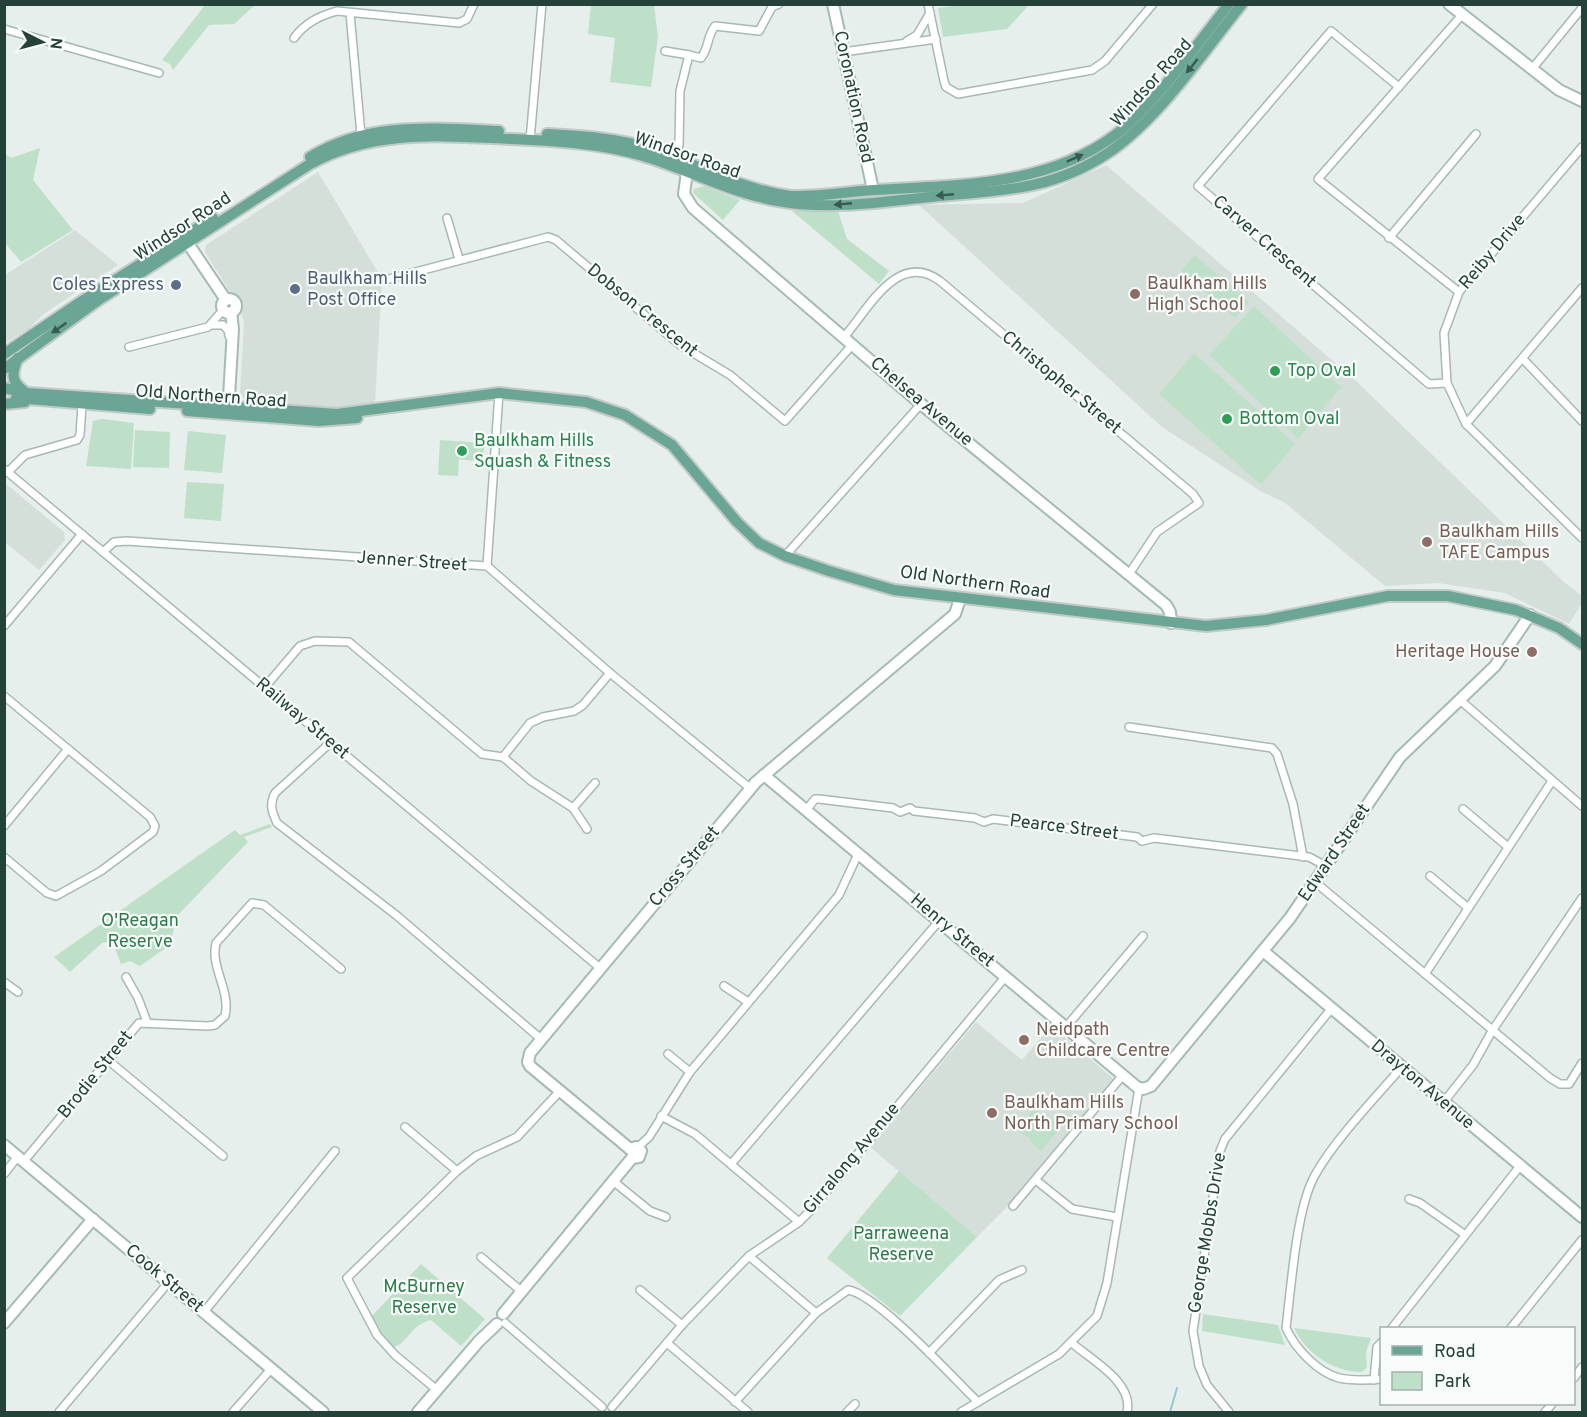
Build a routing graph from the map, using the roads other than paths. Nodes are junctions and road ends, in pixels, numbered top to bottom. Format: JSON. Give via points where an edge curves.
{"nodes":[{"id":1,"x":474,"y":4,"type":"edge"},
{"id":2,"x":542,"y":4,"type":"edge"},
{"id":3,"x":833,"y":4,"type":"edge"},
{"id":4,"x":1153,"y":4,"type":"edge"},
{"id":5,"x":1229,"y":4,"type":"edge"},
{"id":6,"x":1242,"y":4,"type":"edge"},
{"id":7,"x":1449,"y":4,"type":"edge"},
{"id":8,"x":773,"y":5,"type":"edge"},
{"id":9,"x":1582,"y":8,"type":"edge"},
{"id":10,"x":929,"y":9,"type":"edge"},
{"id":11,"x":350,"y":14,"type":"junction"},
{"id":12,"x":1461,"y":15,"type":"junction"},
{"id":13,"x":4,"y":29,"type":"edge"},
{"id":14,"x":294,"y":38,"type":"dead end"},
{"id":15,"x":936,"y":39,"type":"junction"},
{"id":16,"x":905,"y":42,"type":"junction"},
{"id":17,"x":665,"y":51,"type":"dead end"},
{"id":18,"x":843,"y":52,"type":"junction"},
{"id":19,"x":689,"y":55,"type":"junction"},
{"id":20,"x":1532,"y":69,"type":"junction"},
{"id":21,"x":159,"y":73,"type":"dead end"},
{"id":22,"x":1399,"y":87,"type":"junction"},
{"id":23,"x":1582,"y":101,"type":"edge"},
{"id":24,"x":1476,"y":134,"type":"dead end"},
{"id":25,"x":361,"y":135,"type":"junction"},
{"id":26,"x":530,"y":136,"type":"junction"},
{"id":27,"x":1582,"y":147,"type":"edge"},
{"id":28,"x":675,"y":157,"type":"junction"},
{"id":29,"x":689,"y":168,"type":"junction"},
{"id":30,"x":874,"y":196,"type":"junction"},
{"id":31,"x":447,"y":218,"type":"dead end"},
{"id":32,"x":1389,"y":238,"type":"junction"},
{"id":33,"x":186,"y":239,"type":"junction"},
{"id":34,"x":459,"y":259,"type":"junction"},
{"id":35,"x":389,"y":279,"type":"dead end"},
{"id":36,"x":1582,"y":291,"type":"edge"},
{"id":37,"x":1459,"y":292,"type":"junction"},
{"id":38,"x":229,"y":308,"type":"junction"},
{"id":39,"x":211,"y":325,"type":"junction"},
{"id":40,"x":849,"y":340,"type":"junction"},
{"id":41,"x":129,"y":347,"type":"dead end"},
{"id":42,"x":231,"y":349,"type":"junction"},
{"id":43,"x":4,"y":354,"type":"edge"},
{"id":44,"x":18,"y":358,"type":"junction"},
{"id":45,"x":1523,"y":359,"type":"junction"},
{"id":46,"x":232,"y":364,"type":"junction"},
{"id":47,"x":4,"y":369,"type":"edge"},
{"id":48,"x":1448,"y":382,"type":"junction"},
{"id":49,"x":4,"y":388,"type":"edge"},
{"id":50,"x":499,"y":393,"type":"junction"},
{"id":51,"x":4,"y":395,"type":"edge"},
{"id":52,"x":31,"y":397,"type":"junction"},
{"id":53,"x":4,"y":404,"type":"edge"},
{"id":54,"x":921,"y":404,"type":"junction"},
{"id":55,"x":82,"y":405,"type":"junction"},
{"id":56,"x":229,"y":411,"type":"junction"},
{"id":57,"x":1582,"y":421,"type":"edge"},
{"id":58,"x":1466,"y":424,"type":"junction"},
{"id":59,"x":6,"y":471,"type":"edge"},
{"id":60,"x":82,"y":534,"type":"junction"},
{"id":61,"x":1582,"y":538,"type":"edge"},
{"id":62,"x":103,"y":552,"type":"junction"},
{"id":63,"x":785,"y":556,"type":"junction"},
{"id":64,"x":488,"y":566,"type":"junction"},
{"id":65,"x":1129,"y":574,"type":"junction"},
{"id":66,"x":960,"y":599,"type":"junction"},
{"id":67,"x":1530,"y":615,"type":"junction"},
{"id":68,"x":1171,"y":623,"type":"junction"},
{"id":69,"x":4,"y":626,"type":"edge"},
{"id":70,"x":1582,"y":644,"type":"edge"},
{"id":71,"x":610,"y":673,"type":"junction"},
{"id":72,"x":265,"y":687,"type":"junction"},
{"id":73,"x":4,"y":696,"type":"edge"},
{"id":74,"x":1460,"y":700,"type":"junction"},
{"id":75,"x":1129,"y":727,"type":"dead end"},
{"id":76,"x":330,"y":742,"type":"junction"},
{"id":77,"x":68,"y":749,"type":"junction"},
{"id":78,"x":503,"y":757,"type":"junction"},
{"id":79,"x":764,"y":775,"type":"junction"},
{"id":80,"x":1552,"y":781,"type":"junction"},
{"id":81,"x":595,"y":783,"type":"dead end"},
{"id":82,"x":751,"y":789,"type":"junction"},
{"id":83,"x":1582,"y":807,"type":"edge"},
{"id":84,"x":573,"y":808,"type":"junction"},
{"id":85,"x":807,"y":809,"type":"junction"},
{"id":86,"x":1463,"y":809,"type":"dead end"},
{"id":87,"x":4,"y":826,"type":"edge"},
{"id":88,"x":587,"y":829,"type":"dead end"},
{"id":89,"x":1508,"y":847,"type":"junction"},
{"id":90,"x":858,"y":854,"type":"junction"},
{"id":91,"x":1303,"y":856,"type":"junction"},
{"id":92,"x":4,"y":857,"type":"edge"},
{"id":93,"x":1326,"y":866,"type":"junction"},
{"id":94,"x":1430,"y":876,"type":"dead end"},
{"id":95,"x":1315,"y":882,"type":"junction"},
{"id":96,"x":1582,"y":898,"type":"edge"},
{"id":97,"x":1467,"y":907,"type":"junction"},
{"id":98,"x":939,"y":921,"type":"junction"},
{"id":99,"x":1143,"y":936,"type":"dead end"},
{"id":100,"x":1263,"y":951,"type":"junction"},
{"id":101,"x":600,"y":968,"type":"junction"},
{"id":102,"x":341,"y":969,"type":"dead end"},
{"id":103,"x":1425,"y":975,"type":"junction"},
{"id":104,"x":1006,"y":976,"type":"junction"},
{"id":105,"x":126,"y":977,"type":"dead end"},
{"id":106,"x":4,"y":982,"type":"edge"},
{"id":107,"x":724,"y":986,"type":"dead end"},
{"id":108,"x":18,"y":992,"type":"dead end"},
{"id":109,"x":748,"y":1002,"type":"junction"},
{"id":110,"x":1331,"y":1009,"type":"junction"},
{"id":111,"x":147,"y":1022,"type":"junction"},
{"id":112,"x":1066,"y":1027,"type":"junction"},
{"id":113,"x":1492,"y":1031,"type":"junction"},
{"id":114,"x":541,"y":1039,"type":"junction"},
{"id":115,"x":669,"y":1054,"type":"dead end"},
{"id":116,"x":109,"y":1061,"type":"junction"},
{"id":117,"x":1582,"y":1063,"type":"edge"},
{"id":118,"x":1401,"y":1068,"type":"junction"},
{"id":119,"x":690,"y":1072,"type":"junction"},
{"id":120,"x":1123,"y":1075,"type":"junction"},
{"id":121,"x":1139,"y":1088,"type":"junction"},
{"id":122,"x":560,"y":1091,"type":"junction"},
{"id":123,"x":1443,"y":1103,"type":"junction"},
{"id":124,"x":661,"y":1116,"type":"junction"},
{"id":125,"x":405,"y":1127,"type":"dead end"},
{"id":126,"x":4,"y":1145,"type":"edge"},
{"id":127,"x":335,"y":1151,"type":"dead end"},
{"id":128,"x":633,"y":1151,"type":"junction"},
{"id":129,"x":224,"y":1156,"type":"dead end"},
{"id":130,"x":21,"y":1159,"type":"junction"},
{"id":131,"x":732,"y":1163,"type":"junction"},
{"id":132,"x":1520,"y":1166,"type":"junction"},
{"id":133,"x":457,"y":1171,"type":"junction"},
{"id":134,"x":4,"y":1174,"type":"edge"},
{"id":135,"x":613,"y":1181,"type":"junction"},
{"id":136,"x":1037,"y":1181,"type":"junction"},
{"id":137,"x":1408,"y":1199,"type":"dead end"},
{"id":138,"x":1013,"y":1206,"type":"dead end"},
{"id":139,"x":666,"y":1217,"type":"dead end"},
{"id":140,"x":1117,"y":1217,"type":"junction"},
{"id":141,"x":1582,"y":1217,"type":"edge"},
{"id":142,"x":93,"y":1219,"type":"junction"},
{"id":143,"x":799,"y":1221,"type":"junction"},
{"id":144,"x":1464,"y":1234,"type":"junction"},
{"id":145,"x":1582,"y":1240,"type":"edge"},
{"id":146,"x":749,"y":1256,"type":"junction"},
{"id":147,"x":481,"y":1257,"type":"dead end"},
{"id":148,"x":1022,"y":1270,"type":"dead end"},
{"id":149,"x":168,"y":1283,"type":"junction"},
{"id":150,"x":640,"y":1290,"type":"dead end"},
{"id":151,"x":521,"y":1292,"type":"junction"},
{"id":152,"x":204,"y":1312,"type":"junction"},
{"id":153,"x":816,"y":1313,"type":"junction"},
{"id":154,"x":502,"y":1320,"type":"junction"},
{"id":155,"x":4,"y":1323,"type":"edge"},
{"id":156,"x":682,"y":1325,"type":"junction"},
{"id":157,"x":1394,"y":1327,"type":"edge"},
{"id":158,"x":1513,"y":1327,"type":"edge"},
{"id":159,"x":667,"y":1343,"type":"junction"},
{"id":160,"x":1073,"y":1344,"type":"junction"},
{"id":161,"x":1380,"y":1344,"type":"edge"},
{"id":162,"x":929,"y":1353,"type":"junction"},
{"id":163,"x":271,"y":1369,"type":"junction"},
{"id":164,"x":1378,"y":1380,"type":"edge"},
{"id":165,"x":437,"y":1390,"type":"junction"},
{"id":166,"x":735,"y":1402,"type":"junction"},
{"id":167,"x":978,"y":1402,"type":"junction"},
{"id":168,"x":855,"y":1404,"type":"dead end"},
{"id":169,"x":601,"y":1410,"type":"edge"},
{"id":170,"x":613,"y":1410,"type":"edge"},
{"id":171,"x":59,"y":1413,"type":"edge"},
{"id":172,"x":233,"y":1413,"type":"edge"},
{"id":173,"x":323,"y":1413,"type":"edge"},
{"id":174,"x":418,"y":1413,"type":"edge"},
{"id":175,"x":748,"y":1413,"type":"edge"},
{"id":176,"x":847,"y":1413,"type":"edge"},
{"id":177,"x":961,"y":1413,"type":"edge"},
{"id":178,"x":1126,"y":1413,"type":"edge"},
{"id":179,"x":1229,"y":1413,"type":"edge"}],
"edges":[{"from":1,"to":11,"type":"street","via":[[467,19],[459,23]]},
{"from":2,"to":26,"type":"street"},
{"from":3,"to":18,"type":"street","name":"Coronation Road"},
{"from":4,"to":15,"type":"street","via":[[1105,61],[1092,70],[957,94],[946,87]]},
{"from":30,"to":5,"type":"main road","name":"Windsor Road","one_way":true,"via":[[1004,180],[1048,169],[1095,149],[1117,134],[1145,105]]},
{"from":6,"to":30,"type":"main road","name":"Windsor Road","one_way":true,"via":[[1136,129],[1089,165],[1034,187]]},
{"from":7,"to":12,"type":"street"},
{"from":8,"to":19,"type":"street","via":[[759,31],[715,26],[701,58]]},
{"from":9,"to":20,"type":"street"},
{"from":10,"to":15,"type":"street"},
{"from":10,"to":16,"type":"street","via":[[917,35]]},
{"from":11,"to":14,"type":"street","via":[[337,11],[319,17],[301,27]]},
{"from":11,"to":25,"type":"street"},
{"from":12,"to":20,"type":"street"},
{"from":12,"to":22,"type":"street"},
{"from":13,"to":21,"type":"street"},
{"from":15,"to":16,"type":"street"},
{"from":16,"to":18,"type":"street"},
{"from":17,"to":19,"type":"street"},
{"from":18,"to":30,"type":"street","name":"Coronation Road"},
{"from":19,"to":28,"type":"street","via":[[681,91]]},
{"from":20,"to":23,"type":"street"},
{"from":22,"to":32,"type":"street","via":[[1317,179]]},
{"from":22,"to":48,"type":"street","name":"Carver Crescent","via":[[1331,31],[1198,186],[1429,384]]},
{"from":24,"to":32,"type":"street"},
{"from":25,"to":26,"type":"main road","name":"Windsor Road","via":[[415,128]]},
{"from":25,"to":33,"type":"main road","name":"Windsor Road","via":[[322,150]]},
{"from":26,"to":28,"type":"main road","name":"Windsor Road","via":[[621,141]]},
{"from":26,"to":29,"type":"main road","name":"Windsor Road","via":[[606,147]]},
{"from":26,"to":33,"type":"main road","name":"Windsor Road","via":[[415,135],[363,142],[310,164]]},
{"from":27,"to":37,"type":"street","name":"Reiby Drive"},
{"from":28,"to":29,"type":"main road","name":"Windsor Road"},
{"from":29,"to":30,"type":"main road","name":"Windsor Road","via":[[739,192],[784,202],[826,205]]},
{"from":29,"to":40,"type":"street","name":"Chelsea Avenue","via":[[684,184],[687,201]]},
{"from":31,"to":34,"type":"street"},
{"from":32,"to":37,"type":"street"},
{"from":33,"to":38,"type":"street"},
{"from":33,"to":43,"type":"main road","name":"Windsor Road"},
{"from":33,"to":44,"type":"main road","name":"Windsor Road","one_way":true},
{"from":34,"to":35,"type":"street","name":"Dobson Crescent"},
{"from":34,"to":40,"type":"street","name":"Dobson Crescent","via":[[544,238],[556,240],[680,345],[730,375],[786,421]]},
{"from":36,"to":45,"type":"street"},
{"from":37,"to":48,"type":"street","name":"Reiby Drive","via":[[1444,333]]},
{"from":38,"to":39,"type":"street"},
{"from":38,"to":42,"type":"street"},
{"from":38,"to":46,"type":"street","via":[[237,333]]},
{"from":39,"to":41,"type":"street"},
{"from":39,"to":42,"type":"street","via":[[223,325],[228,330]]},
{"from":40,"to":54,"type":"street","name":"Chelsea Avenue"},
{"from":40,"to":65,"type":"street","name":"Christopher Street","via":[[896,276],[916,270],[932,274],[1199,503],[1157,532]]},
{"from":42,"to":46,"type":"street"},
{"from":44,"to":47,"type":"main road","name":"Windsor Road"},
{"from":44,"to":52,"type":"main road","via":[[13,379]]},
{"from":45,"to":57,"type":"street"},
{"from":45,"to":58,"type":"street"},
{"from":46,"to":56,"type":"street"},
{"from":48,"to":58,"type":"street","name":"Reiby Drive"},
{"from":49,"to":52,"type":"main road","name":"Old Northern Road"},
{"from":50,"to":56,"type":"main road","name":"Old Northern Road","via":[[413,405],[343,421]]},
{"from":50,"to":63,"type":"main road","name":"Old Northern Road","via":[[586,402],[641,423],[688,461],[749,535]]},
{"from":50,"to":64,"type":"street"},
{"from":51,"to":52,"type":"main road","name":"Old Northern Road"},
{"from":52,"to":53,"type":"main road"},
{"from":52,"to":55,"type":"main road","name":"Old Northern Road"},
{"from":52,"to":56,"type":"main road","name":"Old Northern Road"},
{"from":54,"to":63,"type":"street"},
{"from":54,"to":65,"type":"street","name":"Chelsea Avenue"},
{"from":55,"to":56,"type":"main road","name":"Old Northern Road"},
{"from":55,"to":59,"type":"street","via":[[79,438],[25,455]]},
{"from":58,"to":61,"type":"street","name":"Reiby Drive"},
{"from":59,"to":60,"type":"street","name":"Railway Street"},
{"from":60,"to":62,"type":"street","name":"Railway Street"},
{"from":60,"to":69,"type":"street"},
{"from":62,"to":64,"type":"street","name":"Jenner Street","via":[[114,542],[127,541]]},
{"from":62,"to":72,"type":"street","name":"Railway Street"},
{"from":63,"to":66,"type":"main road","name":"Old Northern Road","via":[[894,590]]},
{"from":64,"to":71,"type":"street","name":"Jenner Street"},
{"from":65,"to":68,"type":"street","name":"Chelsea Avenue","via":[[1166,605]]},
{"from":66,"to":68,"type":"main road","name":"Old Northern Road"},
{"from":66,"to":79,"type":"street","name":"Cross Street","via":[[952,617]]},
{"from":67,"to":68,"type":"main road","name":"Old Northern Road","via":[[1476,599],[1404,595],[1247,623]]},
{"from":67,"to":70,"type":"main road","name":"Old Northern Road"},
{"from":67,"to":74,"type":"street","name":"Edward Street","via":[[1495,666]]},
{"from":71,"to":78,"type":"street","via":[[574,711],[530,723]]},
{"from":71,"to":82,"type":"street","name":"Jenner Street"},
{"from":72,"to":76,"type":"street","name":"Railway Street"},
{"from":72,"to":78,"type":"street","via":[[300,646],[315,641],[349,642],[482,754]]},
{"from":73,"to":77,"type":"street"},
{"from":74,"to":80,"type":"street"},
{"from":74,"to":93,"type":"street","name":"Edward Street","via":[[1400,757]]},
{"from":75,"to":91,"type":"street","via":[[1272,748],[1293,804]]},
{"from":76,"to":101,"type":"street","name":"Railway Street"},
{"from":76,"to":114,"type":"street","via":[[271,800],[277,823],[396,915]]},
{"from":77,"to":87,"type":"street"},
{"from":77,"to":92,"type":"street","via":[[159,827],[101,871],[57,896],[47,893]]},
{"from":78,"to":84,"type":"street"},
{"from":79,"to":82,"type":"street","name":"Cross Street"},
{"from":79,"to":85,"type":"street","name":"Henry Street"},
{"from":80,"to":83,"type":"street"},
{"from":80,"to":89,"type":"street"},
{"from":81,"to":84,"type":"street"},
{"from":82,"to":101,"type":"street","name":"Cross Street"},
{"from":84,"to":88,"type":"street"},
{"from":85,"to":90,"type":"street","name":"Henry Street"},
{"from":85,"to":91,"type":"street","name":"Pearce Street","via":[[819,799],[900,812],[910,808],[984,822],[993,819],[1137,837],[1142,841],[1154,838]]},
{"from":86,"to":89,"type":"street"},
{"from":89,"to":97,"type":"street"},
{"from":90,"to":98,"type":"street","name":"Henry Street"},
{"from":90,"to":109,"type":"street","via":[[839,895]]},
{"from":91,"to":93,"type":"street","name":"Pearce Street"},
{"from":93,"to":95,"type":"street","name":"Edward Street"},
{"from":94,"to":97,"type":"street"},
{"from":95,"to":100,"type":"street","name":"Edward Street"},
{"from":95,"to":103,"type":"street"},
{"from":96,"to":113,"type":"street"},
{"from":97,"to":103,"type":"street"},
{"from":98,"to":104,"type":"street","name":"Henry Street"},
{"from":98,"to":131,"type":"street"},
{"from":99,"to":112,"type":"street"},
{"from":100,"to":110,"type":"street","name":"Drayton Avenue"},
{"from":100,"to":121,"type":"street","name":"Edward Street","via":[[1151,1086]]},
{"from":101,"to":114,"type":"street","name":"Cross Street"},
{"from":102,"to":111,"type":"street","name":"Brodie Street","via":[[256,902],[248,905],[216,943],[216,961],[228,998],[225,1016],[208,1026]]},
{"from":103,"to":113,"type":"street"},
{"from":104,"to":112,"type":"street","name":"Henry Street"},
{"from":104,"to":143,"type":"street","name":"Girralong Avenue"},
{"from":105,"to":111,"type":"street"},
{"from":106,"to":108,"type":"street"},
{"from":107,"to":109,"type":"street"},
{"from":109,"to":119,"type":"street"},
{"from":110,"to":118,"type":"street","name":"Drayton Avenue"},
{"from":110,"to":179,"type":"street","name":"George Mobbs Drive","via":[[1225,1139],[1220,1151],[1193,1331],[1198,1366]]},
{"from":111,"to":116,"type":"street","name":"Brodie Street","via":[[132,1029]]},
{"from":112,"to":120,"type":"street","name":"Henry Street"},
{"from":113,"to":117,"type":"street","via":[[1560,1084],[1572,1082]]},
{"from":113,"to":123,"type":"street","via":[[1473,1065]]},
{"from":114,"to":122,"type":"street","name":"Cross Street","via":[[528,1055],[528,1062]]},
{"from":115,"to":119,"type":"street"},
{"from":116,"to":129,"type":"street"},
{"from":116,"to":130,"type":"street","name":"Brodie Street"},
{"from":118,"to":123,"type":"street","name":"Drayton Avenue"},
{"from":118,"to":164,"type":"street","via":[[1325,1159],[1312,1181],[1301,1220],[1286,1328],[1293,1344],[1325,1371],[1339,1378]]},
{"from":119,"to":124,"type":"street"},
{"from":120,"to":121,"type":"street","name":"Henry Street"},
{"from":120,"to":136,"type":"street"},
{"from":121,"to":140,"type":"street"},
{"from":122,"to":128,"type":"street","name":"Cross Street"},
{"from":122,"to":133,"type":"street","via":[[517,1137],[476,1156]]},
{"from":123,"to":132,"type":"street","name":"Drayton Avenue"},
{"from":124,"to":128,"type":"street","via":[[649,1137]]},
{"from":124,"to":131,"type":"street","via":[[695,1134]]},
{"from":125,"to":133,"type":"street"},
{"from":126,"to":130,"type":"street","name":"Cook Street"},
{"from":127,"to":152,"type":"street"},
{"from":128,"to":135,"type":"street"},
{"from":130,"to":134,"type":"street","name":"Brodie Street"},
{"from":130,"to":142,"type":"street","name":"Cook Street"},
{"from":131,"to":143,"type":"street"},
{"from":132,"to":141,"type":"street","name":"Drayton Avenue"},
{"from":132,"to":144,"type":"street"},
{"from":133,"to":165,"type":"street","via":[[347,1278],[377,1335]]},
{"from":135,"to":139,"type":"street","via":[[650,1211]]},
{"from":135,"to":151,"type":"street"},
{"from":136,"to":138,"type":"street"},
{"from":136,"to":140,"type":"street","via":[[1072,1209]]},
{"from":137,"to":144,"type":"street"},
{"from":140,"to":160,"type":"street","via":[[1101,1307]]},
{"from":142,"to":149,"type":"street","name":"Cook Street"},
{"from":142,"to":155,"type":"street"},
{"from":143,"to":146,"type":"street","name":"Girralong Avenue"},
{"from":144,"to":157,"type":"street"},
{"from":145,"to":158,"type":"street"},
{"from":146,"to":153,"type":"street"},
{"from":146,"to":156,"type":"street","name":"Girralong Avenue"},
{"from":147,"to":151,"type":"street"},
{"from":148,"to":162,"type":"street","via":[[999,1280]]},
{"from":149,"to":152,"type":"street","name":"Cook Street"},
{"from":149,"to":171,"type":"street"},
{"from":150,"to":156,"type":"street"},
{"from":151,"to":154,"type":"street"},
{"from":152,"to":163,"type":"street","name":"Cook Street"},
{"from":153,"to":162,"type":"street","via":[[840,1294],[852,1291]]},
{"from":153,"to":166,"type":"street"},
{"from":154,"to":165,"type":"street"},
{"from":154,"to":169,"type":"street"},
{"from":156,"to":159,"type":"street","name":"Girralong Avenue"},
{"from":159,"to":166,"type":"street"},
{"from":159,"to":170,"type":"street","name":"Girralong Avenue"},
{"from":160,"to":167,"type":"street"},
{"from":160,"to":178,"type":"street","via":[[1122,1386],[1127,1399]]},
{"from":161,"to":164,"type":"street"},
{"from":162,"to":167,"type":"street"},
{"from":163,"to":172,"type":"street"},
{"from":163,"to":173,"type":"street","name":"Cook Street"},
{"from":165,"to":174,"type":"street"},
{"from":166,"to":175,"type":"street"},
{"from":167,"to":177,"type":"street"},
{"from":168,"to":176,"type":"street"},
{"from":169,"to":170,"type":"street"}]}
